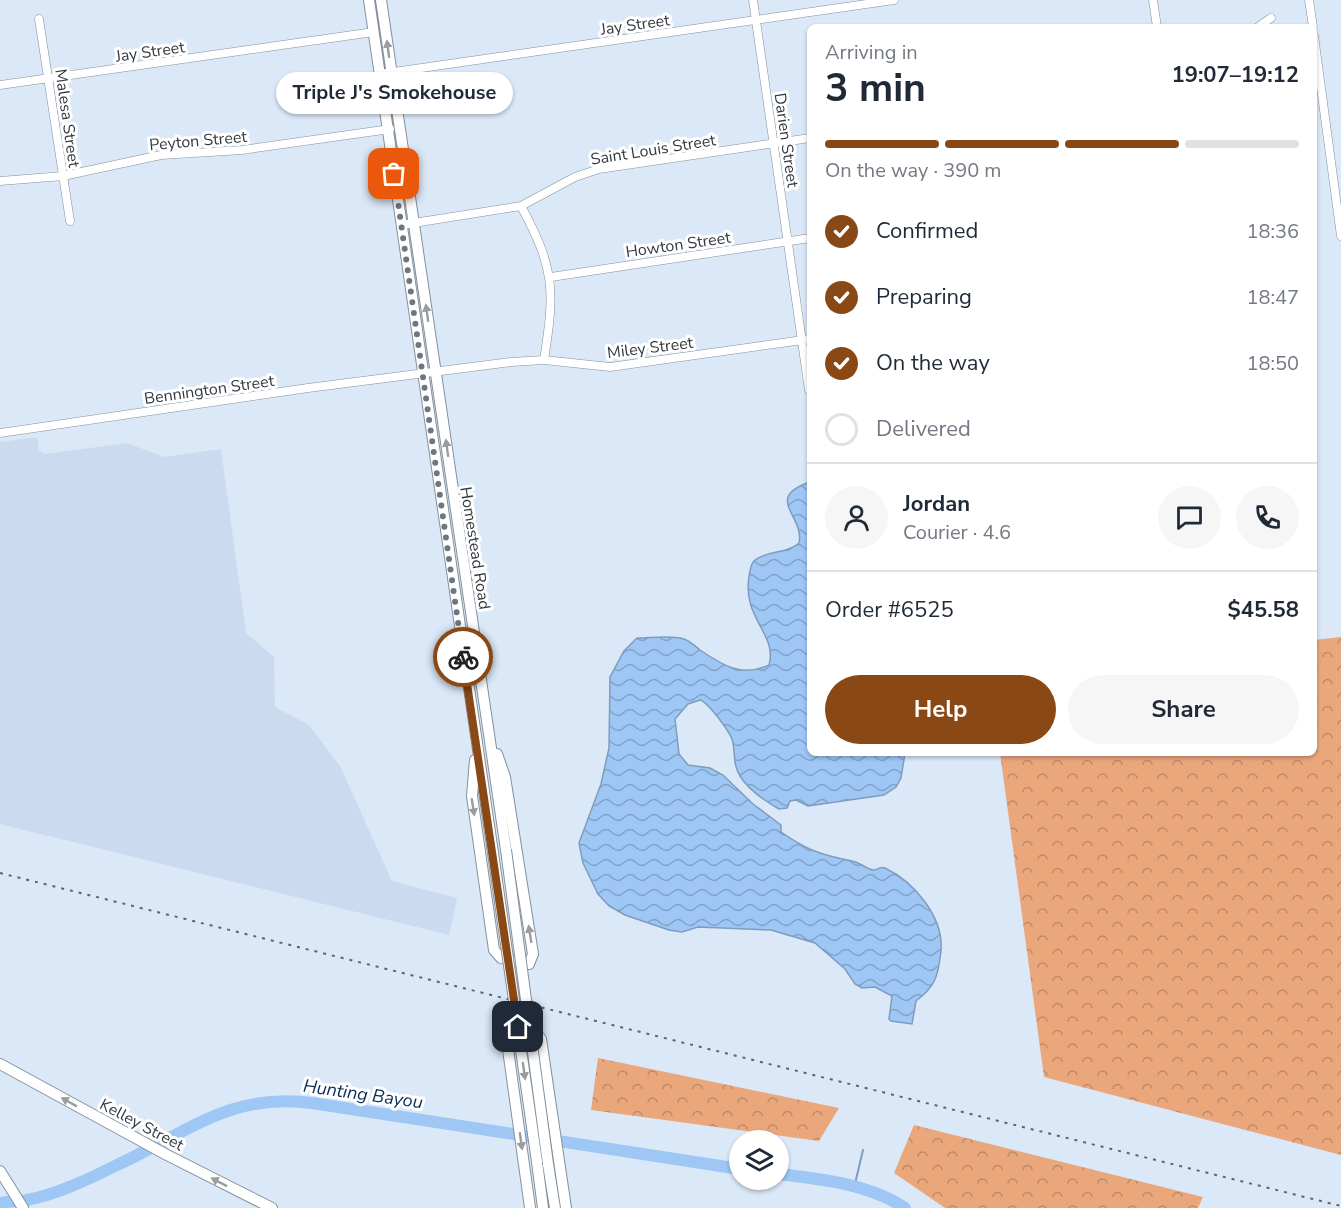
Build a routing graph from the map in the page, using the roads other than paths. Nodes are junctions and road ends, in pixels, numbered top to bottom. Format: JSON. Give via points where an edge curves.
{"nodes":[{"id":1,"x":369,"y":0,"type":"edge"},
{"id":2,"x":381,"y":0,"type":"edge"},
{"id":3,"x":753,"y":0,"type":"edge"},
{"id":4,"x":894,"y":0,"type":"edge"},
{"id":5,"x":1153,"y":0,"type":"edge"},
{"id":6,"x":1309,"y":0,"type":"edge"},
{"id":7,"x":1271,"y":18,"type":"dead end"},
{"id":8,"x":39,"y":19,"type":"dead end"},
{"id":9,"x":756,"y":20,"type":"junction"},
{"id":10,"x":1157,"y":24,"type":"edge"},
{"id":11,"x":1262,"y":24,"type":"edge"},
{"id":12,"x":1313,"y":24,"type":"edge"},
{"id":13,"x":374,"y":32,"type":"junction"},
{"id":14,"x":1317,"y":58,"type":"edge"},
{"id":15,"x":386,"y":74,"type":"junction"},
{"id":16,"x":48,"y":78,"type":"junction"},
{"id":17,"x":0,"y":85,"type":"edge"},
{"id":18,"x":393,"y":128,"type":"junction"},
{"id":19,"x":807,"y":138,"type":"edge"},
{"id":20,"x":774,"y":143,"type":"junction"},
{"id":21,"x":63,"y":176,"type":"junction"},
{"id":22,"x":0,"y":181,"type":"edge"},
{"id":23,"x":521,"y":206,"type":"junction"},
{"id":24,"x":70,"y":221,"type":"dead end"},
{"id":25,"x":414,"y":223,"type":"junction"},
{"id":26,"x":401,"y":225,"type":"junction"},
{"id":27,"x":1341,"y":236,"type":"edge"},
{"id":28,"x":807,"y":238,"type":"edge"},
{"id":29,"x":789,"y":241,"type":"junction"},
{"id":30,"x":551,"y":277,"type":"junction"},
{"id":31,"x":806,"y":340,"type":"edge"},
{"id":32,"x":807,"y":357,"type":"edge"},
{"id":33,"x":544,"y":360,"type":"junction"},
{"id":34,"x":435,"y":371,"type":"junction"},
{"id":35,"x":422,"y":373,"type":"junction"},
{"id":36,"x":0,"y":433,"type":"edge"},
{"id":37,"x":491,"y":740,"type":"junction"},
{"id":38,"x":477,"y":749,"type":"junction"},
{"id":39,"x":0,"y":1064,"type":"edge"},
{"id":40,"x":543,"y":1163,"type":"junction"},
{"id":41,"x":0,"y":1171,"type":"edge"},
{"id":42,"x":23,"y":1208,"type":"edge"},
{"id":43,"x":272,"y":1208,"type":"edge"},
{"id":44,"x":530,"y":1208,"type":"edge"},
{"id":45,"x":543,"y":1208,"type":"edge"},
{"id":46,"x":555,"y":1208,"type":"edge"},
{"id":47,"x":566,"y":1208,"type":"edge"}],
"edges":[{"from":1,"to":13,"type":"main road","name":"Homestead Road"},
{"from":15,"to":2,"type":"main road","name":"Homestead Road","one_way":true},
{"from":3,"to":9,"type":"street","name":"Darien Street"},
{"from":4,"to":9,"type":"street","name":"Jay Street"},
{"from":5,"to":10,"type":"street"},
{"from":6,"to":12,"type":"street"},
{"from":7,"to":11,"type":"street"},
{"from":8,"to":16,"type":"street","name":"Malesa Street"},
{"from":9,"to":15,"type":"street","name":"Jay Street"},
{"from":9,"to":20,"type":"street","name":"Darien Street"},
{"from":13,"to":15,"type":"main road","name":"Homestead Road"},
{"from":13,"to":16,"type":"street","name":"Jay Street"},
{"from":14,"to":27,"type":"street"},
{"from":15,"to":18,"type":"main road","name":"Homestead Road"},
{"from":16,"to":17,"type":"street","name":"Jay Street"},
{"from":16,"to":21,"type":"street","name":"Malesa Street"},
{"from":18,"to":21,"type":"street","name":"Peyton Street","via":[[242,150],[161,155]]},
{"from":18,"to":25,"type":"main road","name":"Homestead Road"},
{"from":18,"to":26,"type":"main road","name":"Homestead Road"},
{"from":19,"to":20,"type":"street","name":"Saint Louis Street"},
{"from":20,"to":23,"type":"street","name":"Saint Louis Street","via":[[599,169],[575,177]]},
{"from":20,"to":29,"type":"street","name":"Darien Street"},
{"from":21,"to":22,"type":"street","name":"Peyton Street"},
{"from":21,"to":24,"type":"street","name":"Malesa Street"},
{"from":23,"to":25,"type":"street","name":"Saint Louis Street"},
{"from":23,"to":30,"type":"street"},
{"from":25,"to":26,"type":"street","name":"Saint Louis Street"},
{"from":34,"to":25,"type":"main road","name":"Homestead Road","one_way":true},
{"from":26,"to":35,"type":"main road","name":"Homestead Road"},
{"from":28,"to":29,"type":"street","name":"Howton Street"},
{"from":29,"to":30,"type":"street","name":"Howton Street"},
{"from":29,"to":31,"type":"street","name":"Darien Street"},
{"from":30,"to":33,"type":"street"},
{"from":31,"to":32,"type":"street","name":"Darien Street"},
{"from":31,"to":33,"type":"street","name":"Miley Street","via":[[610,367]]},
{"from":33,"to":34,"type":"street","name":"Miley Street"},
{"from":34,"to":35,"type":"street","name":"Miley Street"},
{"from":37,"to":34,"type":"main road","name":"Homestead Road","one_way":true},
{"from":35,"to":36,"type":"street","name":"Bennington Street"},
{"from":35,"to":38,"type":"main road","name":"Homestead Road"},
{"from":38,"to":37,"type":"main road","one_way":true,"via":[[471,788],[494,950],[501,958],[527,965],[533,954],[518,854],[505,777]]},
{"from":37,"to":40,"type":"main road","name":"Homestead Road","bridge":true},
{"from":38,"to":40,"type":"main road","name":"Homestead Road","one_way":true,"bridge":true},
{"from":43,"to":39,"type":"main road","name":"Kelley Street","one_way":true,"via":[[139,1141]]},
{"from":40,"to":45,"type":"main road","name":"Homestead Road"},
{"from":40,"to":46,"type":"main road","name":"Homestead Road"},
{"from":41,"to":42,"type":"main road"},
{"from":47,"to":44,"type":"main road","one_way":true,"via":[[541,1039],[533,1031],[514,1027],[506,1035]]}]}
